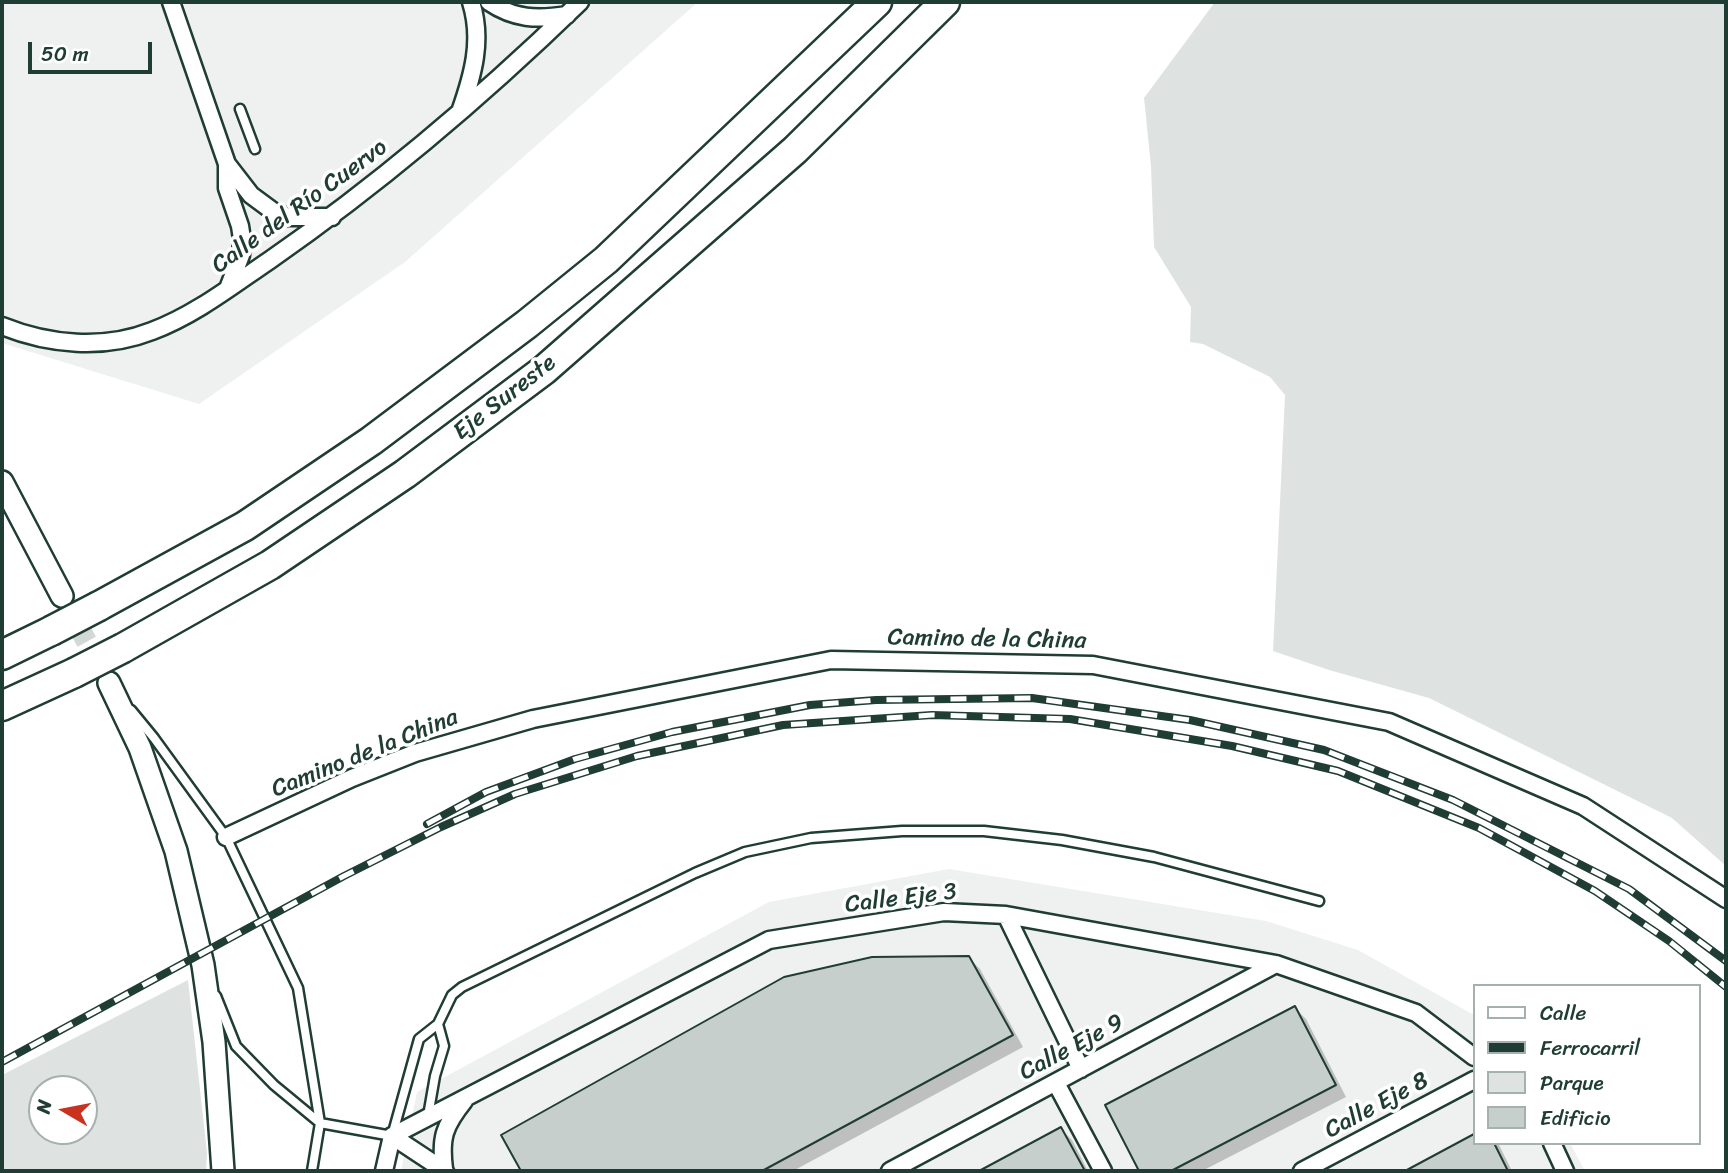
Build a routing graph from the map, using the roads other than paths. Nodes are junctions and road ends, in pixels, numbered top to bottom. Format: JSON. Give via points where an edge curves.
{"nodes":[{"id":1,"x":171,"y":2,"type":"edge"},
{"id":2,"x":471,"y":2,"type":"edge"},
{"id":3,"x":489,"y":2,"type":"edge"},
{"id":4,"x":580,"y":2,"type":"edge"},
{"id":5,"x":877,"y":2,"type":"edge"},
{"id":6,"x":945,"y":2,"type":"edge"},
{"id":7,"x":566,"y":15,"type":"junction"},
{"id":8,"x":240,"y":109,"type":"dead end"},
{"id":9,"x":460,"y":114,"type":"junction"},
{"id":10,"x":255,"y":149,"type":"dead end"},
{"id":11,"x":227,"y":164,"type":"junction"},
{"id":12,"x":332,"y":217,"type":"junction"},
{"id":13,"x":228,"y":289,"type":"junction"},
{"id":14,"x":2,"y":326,"type":"edge"},
{"id":15,"x":2,"y":482,"type":"edge"},
{"id":16,"x":2,"y":502,"type":"edge"},
{"id":17,"x":51,"y":577,"type":"junction"},
{"id":18,"x":62,"y":596,"type":"tunnel mouth"},
{"id":19,"x":2,"y":655,"type":"edge"},
{"id":20,"x":108,"y":683,"type":"joint"},
{"id":21,"x":2,"y":706,"type":"edge"},
{"id":22,"x":226,"y":837,"type":"junction"},
{"id":23,"x":1726,"y":899,"type":"edge"},
{"id":24,"x":1319,"y":901,"type":"dead end"},
{"id":25,"x":1006,"y":915,"type":"junction"},
{"id":26,"x":1276,"y":964,"type":"junction"},
{"id":27,"x":202,"y":965,"type":"junction"},
{"id":28,"x":438,"y":1024,"type":"junction"},
{"id":29,"x":1472,"y":1055,"type":"edge"},
{"id":30,"x":1081,"y":1069,"type":"junction"},
{"id":31,"x":1472,"y":1081,"type":"edge"},
{"id":32,"x":1056,"y":1083,"type":"junction"},
{"id":33,"x":471,"y":1094,"type":"junction"},
{"id":34,"x":428,"y":1116,"type":"junction"},
{"id":35,"x":320,"y":1123,"type":"junction"},
{"id":36,"x":392,"y":1136,"type":"junction"},
{"id":37,"x":1553,"y":1145,"type":"edge"},
{"id":38,"x":445,"y":1170,"type":"edge"},
{"id":39,"x":223,"y":1171,"type":"edge"},
{"id":40,"x":312,"y":1171,"type":"edge"},
{"id":41,"x":384,"y":1171,"type":"edge"},
{"id":42,"x":890,"y":1171,"type":"edge"},
{"id":43,"x":1103,"y":1171,"type":"edge"},
{"id":44,"x":1302,"y":1171,"type":"edge"},
{"id":45,"x":1565,"y":1171,"type":"edge"}],
"edges":[{"from":1,"to":11,"type":"street"},
{"from":2,"to":9,"type":"street","via":[[476,54]]},
{"from":3,"to":7,"type":"street","via":[[519,17]]},
{"from":4,"to":7,"type":"street","name":"Calle del Río Cuervo"},
{"from":5,"to":19,"type":"highway","name":"Eje Sureste","bridge":true,"via":[[606,260],[371,441],[245,526]]},
{"from":6,"to":21,"type":"highway","name":"Eje Sureste","bridge":true,"via":[[795,150],[544,370],[405,474],[270,565],[123,648]]},
{"from":7,"to":9,"type":"street","name":"Calle del Río Cuervo"},
{"from":8,"to":10,"type":"lane"},
{"from":9,"to":12,"type":"street","name":"Calle del Río Cuervo"},
{"from":11,"to":12,"type":"street","via":[[251,195],[274,212],[289,217]]},
{"from":11,"to":13,"type":"street","via":[[227,188],[242,239]]},
{"from":12,"to":13,"type":"street","name":"Calle del Río Cuervo"},
{"from":13,"to":14,"type":"street","name":"Calle del Río Cuervo","via":[[172,323],[126,338],[52,341]]},
{"from":15,"to":17,"type":"main road"},
{"from":16,"to":17,"type":"main road"},
{"from":17,"to":18,"type":"main road"},
{"from":20,"to":22,"type":"lane"},
{"from":20,"to":27,"type":"main road","via":[[140,748],[176,850]]},
{"from":22,"to":23,"type":"street","name":"Camino de la China","via":[[415,753],[533,719],[831,660],[1093,665],[1389,722],[1583,806]]},
{"from":22,"to":35,"type":"lane","via":[[298,988]]},
{"from":24,"to":28,"type":"lane","via":[[1154,857],[1062,840],[984,831],[811,838],[746,852],[695,873],[462,987],[452,995]]},
{"from":25,"to":26,"type":"street","name":"Calle Eje 3"},
{"from":25,"to":30,"type":"street"},
{"from":25,"to":33,"type":"street","name":"Calle Eje 3","via":[[944,912],[769,940]]},
{"from":26,"to":29,"type":"street","name":"Calle Eje 3","via":[[1416,1013]]},
{"from":26,"to":30,"type":"street","name":"Calle Eje 9"},
{"from":27,"to":35,"type":"lane","via":[[236,1046]]},
{"from":27,"to":39,"type":"main road","via":[[214,1042]]},
{"from":28,"to":34,"type":"lane","via":[[444,1046]]},
{"from":28,"to":36,"type":"lane","via":[[419,1040]]},
{"from":30,"to":32,"type":"street","name":"Calle Eje 9"},
{"from":31,"to":44,"type":"street","name":"Calle Eje 8"},
{"from":32,"to":42,"type":"street","name":"Calle Eje 9"},
{"from":32,"to":43,"type":"street"},
{"from":33,"to":34,"type":"street"},
{"from":33,"to":38,"type":"street","name":"Calle Eje 3","via":[[452,1117],[441,1144]]},
{"from":34,"to":36,"type":"street"},
{"from":35,"to":36,"type":"lane"},
{"from":35,"to":40,"type":"lane"},
{"from":36,"to":38,"type":"street"},
{"from":36,"to":41,"type":"street"},
{"from":37,"to":45,"type":"street"}]}
